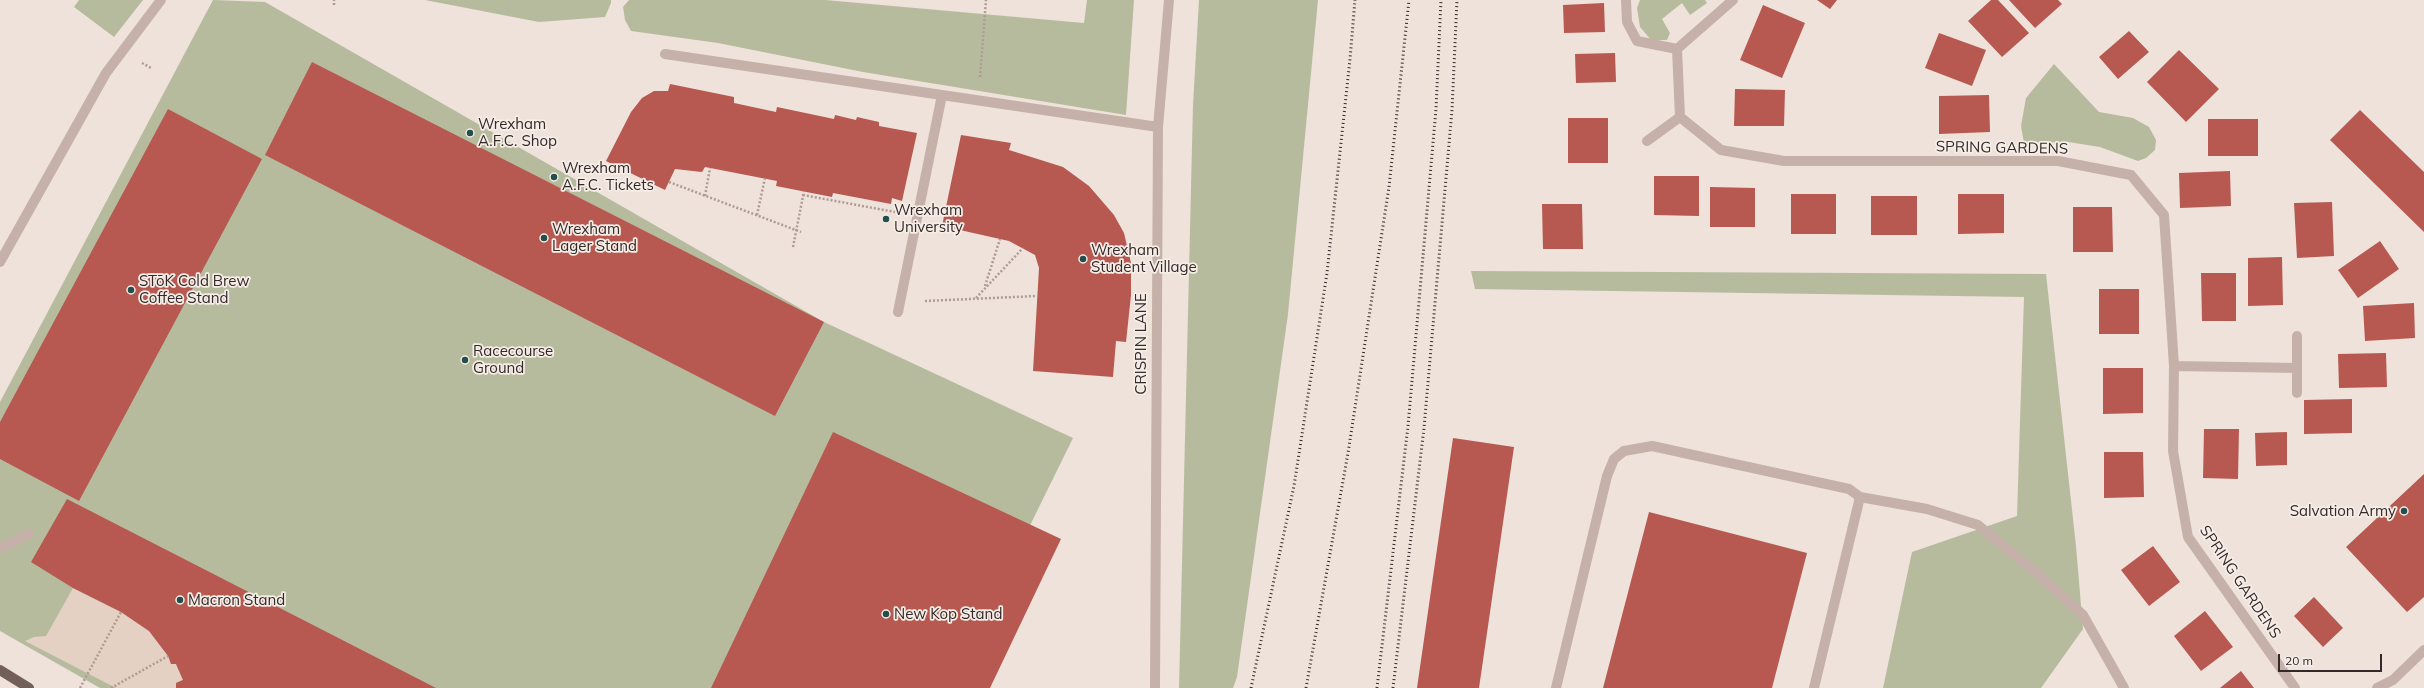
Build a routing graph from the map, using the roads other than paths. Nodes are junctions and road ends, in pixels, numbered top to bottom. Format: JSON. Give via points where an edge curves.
{"nodes":[{"id":1,"x":161,"y":0,"type":"edge"},
{"id":2,"x":1169,"y":0,"type":"edge"},
{"id":3,"x":1626,"y":0,"type":"edge"},
{"id":4,"x":1734,"y":0,"type":"edge"},
{"id":5,"x":1677,"y":49,"type":"junction"},
{"id":6,"x":665,"y":54,"type":"dead end"},
{"id":7,"x":942,"y":95,"type":"junction"},
{"id":8,"x":1680,"y":117,"type":"junction"},
{"id":9,"x":1158,"y":126,"type":"junction"},
{"id":10,"x":1647,"y":141,"type":"dead end"},
{"id":11,"x":0,"y":262,"type":"edge"},
{"id":12,"x":899,"y":307,"type":"road end"},
{"id":13,"x":2297,"y":336,"type":"dead end"},
{"id":14,"x":2174,"y":366,"type":"junction"},
{"id":15,"x":2297,"y":368,"type":"junction"},
{"id":16,"x":2297,"y":393,"type":"dead end"},
{"id":17,"x":1860,"y":496,"type":"junction"},
{"id":18,"x":29,"y":534,"type":"dead end"},
{"id":19,"x":0,"y":548,"type":"edge"},
{"id":20,"x":2424,"y":650,"type":"edge"},
{"id":21,"x":0,"y":670,"type":"edge"},
{"id":22,"x":2124,"y":687,"type":"edge"},
{"id":23,"x":29,"y":688,"type":"edge"},
{"id":24,"x":1155,"y":688,"type":"edge"},
{"id":25,"x":1556,"y":688,"type":"edge"},
{"id":26,"x":1814,"y":688,"type":"edge"},
{"id":27,"x":2295,"y":688,"type":"edge"},
{"id":28,"x":2377,"y":688,"type":"edge"}],
"edges":[{"from":1,"to":11,"type":"street","via":[[106,73]]},
{"from":2,"to":9,"type":"street","name":"CRISPIN LANE"},
{"from":3,"to":5,"type":"street","via":[[1626,22],[1637,41]]},
{"from":4,"to":5,"type":"street"},
{"from":5,"to":8,"type":"street"},
{"from":6,"to":7,"type":"street"},
{"from":7,"to":9,"type":"street"},
{"from":7,"to":12,"type":"street"},
{"from":8,"to":10,"type":"street"},
{"from":8,"to":14,"type":"street","name":"SPRING GARDENS","via":[[1721,150],[1784,162],[2058,161],[2131,175],[2164,216]]},
{"from":9,"to":24,"type":"street","name":"CRISPIN LANE"},
{"from":13,"to":15,"type":"street"},
{"from":14,"to":15,"type":"street"},
{"from":14,"to":27,"type":"street","name":"SPRING GARDENS","via":[[2173,451],[2188,537]]},
{"from":15,"to":16,"type":"street"},
{"from":17,"to":22,"type":"street","via":[[1927,509],[1978,525],[2083,615]]},
{"from":17,"to":25,"type":"street","via":[[1849,489],[1652,446],[1624,451],[1614,459],[1607,476]]},
{"from":17,"to":26,"type":"street"},
{"from":18,"to":19,"type":"street"},
{"from":20,"to":28,"type":"street","via":[[2393,680]]},
{"from":21,"to":23,"type":"main road"}]}
